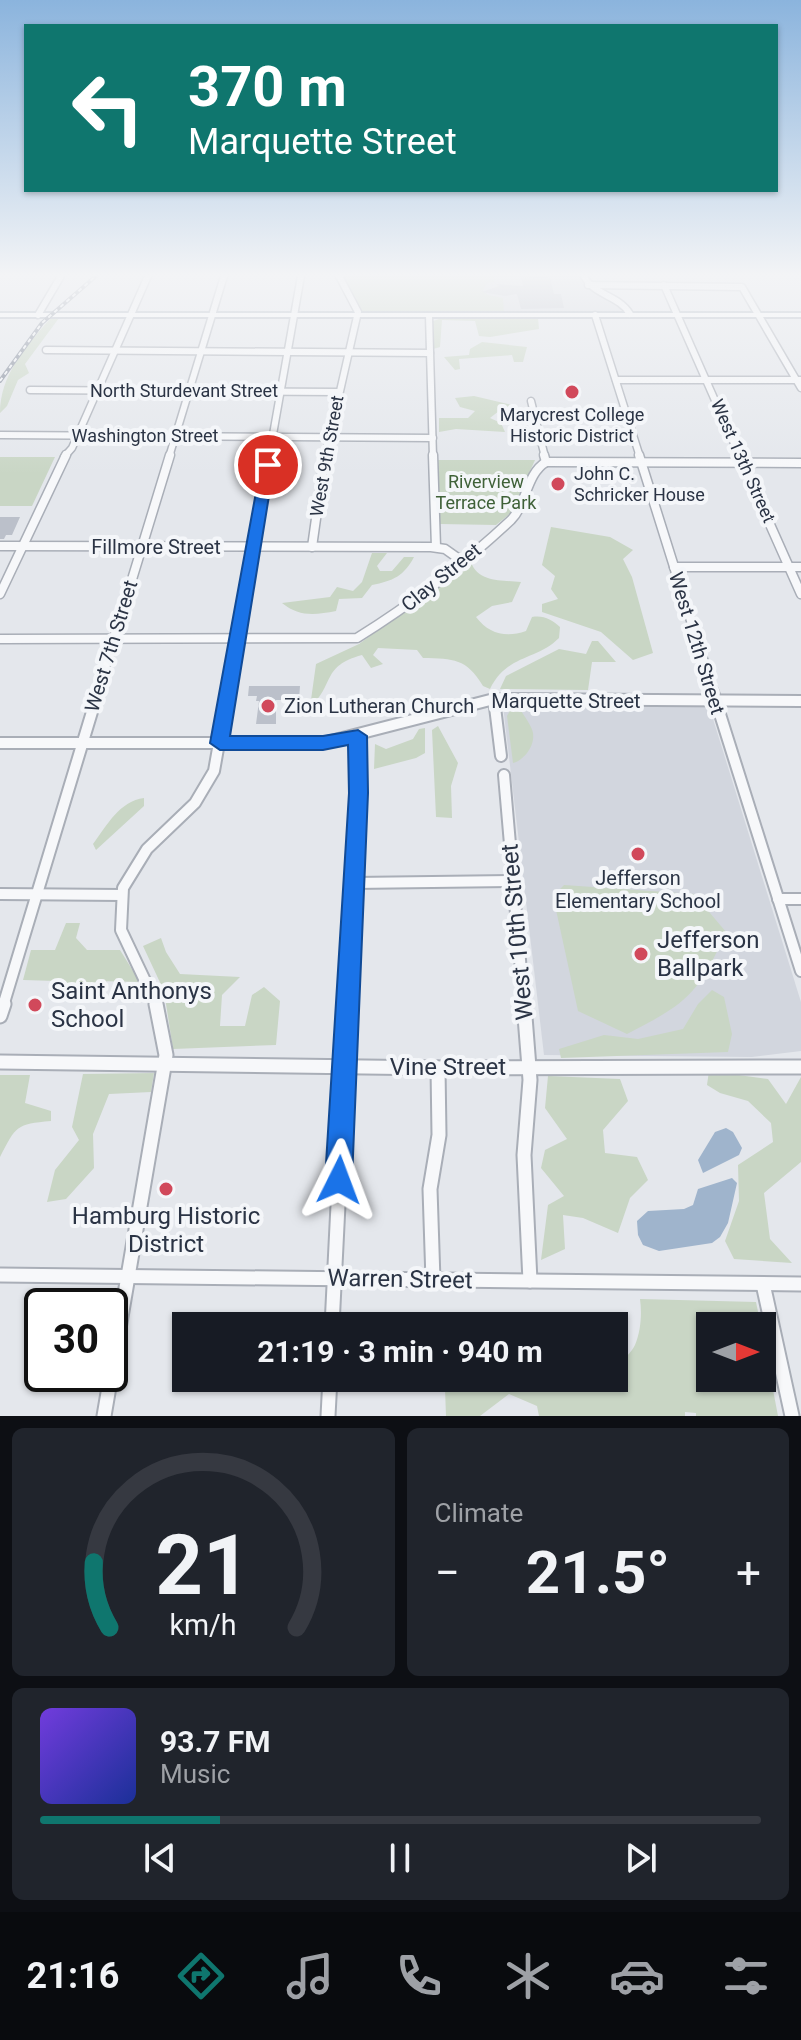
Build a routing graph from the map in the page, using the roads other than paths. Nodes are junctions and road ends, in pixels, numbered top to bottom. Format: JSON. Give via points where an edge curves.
{"nodes":[{"id":1,"x":119,"y":342,"type":"edge"},
{"id":2,"x":203,"y":342,"type":"edge"},
{"id":3,"x":289,"y":342,"type":"edge"},
{"id":4,"x":350,"y":342,"type":"edge"},
{"id":5,"x":430,"y":342,"type":"edge"},
{"id":6,"x":604,"y":342,"type":"edge"},
{"id":7,"x":689,"y":342,"type":"edge"},
{"id":8,"x":775,"y":342,"type":"edge"},
{"id":9,"x":46,"y":350,"type":"dead end"},
{"id":10,"x":115,"y":351,"type":"junction"},
{"id":11,"x":200,"y":351,"type":"junction"},
{"id":12,"x":287,"y":352,"type":"junction"},
{"id":13,"x":348,"y":352,"type":"junction"},
{"id":14,"x":430,"y":353,"type":"junction"},
{"id":15,"x":616,"y":380,"type":"junction"},
{"id":16,"x":707,"y":380,"type":"junction"},
{"id":17,"x":800,"y":383,"type":"edge"},
{"id":18,"x":30,"y":390,"type":"dead end"},
{"id":19,"x":97,"y":391,"type":"junction"},
{"id":20,"x":189,"y":391,"type":"junction"},
{"id":21,"x":280,"y":392,"type":"junction"},
{"id":22,"x":338,"y":392,"type":"junction"},
{"id":23,"x":531,"y":401,"type":"dead end"},
{"id":24,"x":1,"y":435,"type":"edge"},
{"id":25,"x":77,"y":436,"type":"junction"},
{"id":26,"x":175,"y":436,"type":"junction"},
{"id":27,"x":272,"y":437,"type":"junction"},
{"id":28,"x":328,"y":437,"type":"junction"},
{"id":29,"x":433,"y":438,"type":"junction"},
{"id":30,"x":546,"y":462,"type":"junction"},
{"id":31,"x":642,"y":463,"type":"junction"},
{"id":32,"x":744,"y":463,"type":"junction"},
{"id":33,"x":801,"y":463,"type":"edge"},
{"id":34,"x":0,"y":546,"type":"edge"},
{"id":35,"x":22,"y":546,"type":"junction"},
{"id":36,"x":141,"y":546,"type":"junction"},
{"id":37,"x":255,"y":547,"type":"junction"},
{"id":38,"x":312,"y":547,"type":"junction"},
{"id":39,"x":436,"y":547,"type":"junction"},
{"id":40,"x":462,"y":561,"type":"junction"},
{"id":41,"x":674,"y":567,"type":"junction"},
{"id":42,"x":790,"y":567,"type":"junction"},
{"id":43,"x":801,"y":567,"type":"edge"},
{"id":44,"x":0,"y":594,"type":"edge"},
{"id":45,"x":801,"y":594,"type":"edge"},
{"id":46,"x":0,"y":639,"type":"edge"},
{"id":47,"x":113,"y":639,"type":"junction"},
{"id":48,"x":238,"y":640,"type":"junction"},
{"id":49,"x":494,"y":699,"type":"junction"},
{"id":50,"x":715,"y":701,"type":"junction"},
{"id":51,"x":801,"y":701,"type":"edge"},
{"id":52,"x":358,"y":736,"type":"junction"},
{"id":53,"x":0,"y":743,"type":"edge"},
{"id":54,"x":81,"y":743,"type":"junction"},
{"id":55,"x":220,"y":743,"type":"junction"},
{"id":56,"x":501,"y":756,"type":"dead end"},
{"id":57,"x":504,"y":775,"type":"dead end"},
{"id":58,"x":513,"y":881,"type":"junction"},
{"id":59,"x":354,"y":883,"type":"junction"},
{"id":60,"x":37,"y":894,"type":"junction"},
{"id":61,"x":122,"y":895,"type":"junction"},
{"id":62,"x":3,"y":896,"type":"edge"},
{"id":63,"x":778,"y":899,"type":"junction"},
{"id":64,"x":801,"y":899,"type":"edge"},
{"id":65,"x":801,"y":971,"type":"edge"},
{"id":66,"x":0,"y":1016,"type":"edge"},
{"id":67,"x":0,"y":1062,"type":"edge"},
{"id":68,"x":165,"y":1063,"type":"junction"},
{"id":69,"x":344,"y":1067,"type":"junction"},
{"id":70,"x":801,"y":1067,"type":"edge"},
{"id":71,"x":438,"y":1068,"type":"junction"},
{"id":72,"x":529,"y":1068,"type":"junction"},
{"id":73,"x":0,"y":1275,"type":"edge"},
{"id":74,"x":129,"y":1276,"type":"junction"},
{"id":75,"x":334,"y":1279,"type":"junction"},
{"id":76,"x":433,"y":1280,"type":"junction"},
{"id":77,"x":530,"y":1281,"type":"junction"},
{"id":78,"x":763,"y":1284,"type":"junction"},
{"id":79,"x":801,"y":1284,"type":"edge"},
{"id":80,"x":333,"y":1312,"type":"edge"},
{"id":81,"x":329,"y":1392,"type":"edge"},
{"id":82,"x":104,"y":1416,"type":"edge"},
{"id":83,"x":328,"y":1416,"type":"edge"},
{"id":84,"x":792,"y":1416,"type":"edge"}],
"edges":[{"from":1,"to":10,"type":"street"},
{"from":2,"to":11,"type":"street","name":"West 7th Street"},
{"from":3,"to":12,"type":"street"},
{"from":4,"to":13,"type":"street","name":"West 9th Street"},
{"from":5,"to":14,"type":"street"},
{"from":6,"to":15,"type":"street","name":"West 12th Street"},
{"from":7,"to":16,"type":"street","name":"West 13th Street"},
{"from":8,"to":17,"type":"street"},
{"from":9,"to":10,"type":"street"},
{"from":10,"to":11,"type":"street"},
{"from":10,"to":19,"type":"street"},
{"from":11,"to":12,"type":"street"},
{"from":11,"to":20,"type":"street","name":"West 7th Street"},
{"from":12,"to":13,"type":"street"},
{"from":12,"to":21,"type":"street"},
{"from":13,"to":14,"type":"street"},
{"from":13,"to":22,"type":"street","name":"West 9th Street"},
{"from":14,"to":29,"type":"street"},
{"from":15,"to":16,"type":"street"},
{"from":15,"to":31,"type":"street","name":"West 12th Street"},
{"from":16,"to":17,"type":"street"},
{"from":16,"to":32,"type":"street","name":"West 13th Street"},
{"from":18,"to":19,"type":"street","name":"North Sturdevant Street"},
{"from":19,"to":20,"type":"street","name":"North Sturdevant Street"},
{"from":19,"to":25,"type":"street"},
{"from":20,"to":21,"type":"street","name":"North Sturdevant Street"},
{"from":20,"to":26,"type":"street","name":"West 7th Street"},
{"from":21,"to":22,"type":"street","name":"North Sturdevant Street"},
{"from":21,"to":27,"type":"street"},
{"from":22,"to":28,"type":"street","name":"West 9th Street"},
{"from":23,"to":30,"type":"street"},
{"from":24,"to":25,"type":"street","name":"Washington Street"},
{"from":25,"to":26,"type":"street","name":"Washington Street"},
{"from":25,"to":35,"type":"street"},
{"from":26,"to":27,"type":"street","name":"Washington Street"},
{"from":26,"to":36,"type":"street","name":"West 7th Street"},
{"from":27,"to":28,"type":"street","name":"Washington Street"},
{"from":27,"to":37,"type":"street"},
{"from":28,"to":29,"type":"street","name":"Washington Street"},
{"from":28,"to":38,"type":"street","name":"West 9th Street"},
{"from":29,"to":39,"type":"street"},
{"from":30,"to":31,"type":"street"},
{"from":30,"to":40,"type":"street","name":"Clay Street","via":[[538,467],[514,517]]},
{"from":31,"to":32,"type":"street"},
{"from":31,"to":41,"type":"street","name":"West 12th Street"},
{"from":32,"to":33,"type":"street"},
{"from":32,"to":42,"type":"street","name":"West 13th Street"},
{"from":34,"to":35,"type":"street","name":"Fillmore Street"},
{"from":35,"to":36,"type":"street","name":"Fillmore Street"},
{"from":35,"to":44,"type":"street"},
{"from":36,"to":37,"type":"street","name":"Fillmore Street"},
{"from":36,"to":47,"type":"street","name":"West 7th Street"},
{"from":37,"to":38,"type":"street","name":"Fillmore Street"},
{"from":37,"to":48,"type":"street"},
{"from":38,"to":39,"type":"street","name":"Fillmore Street"},
{"from":39,"to":40,"type":"street"},
{"from":40,"to":48,"type":"street","name":"Clay Street","via":[[357,638]]},
{"from":41,"to":42,"type":"street"},
{"from":41,"to":50,"type":"street","name":"West 12th Street"},
{"from":42,"to":43,"type":"street"},
{"from":42,"to":45,"type":"street","name":"West 13th Street"},
{"from":46,"to":47,"type":"street","name":"Clay Street"},
{"from":47,"to":48,"type":"street","name":"Clay Street"},
{"from":47,"to":54,"type":"street","name":"West 7th Street"},
{"from":48,"to":55,"type":"street"},
{"from":49,"to":50,"type":"street","name":"Marquette Street"},
{"from":49,"to":52,"type":"street","name":"Marquette Street"},
{"from":49,"to":56,"type":"street"},
{"from":50,"to":51,"type":"street","name":"Marquette Street"},
{"from":50,"to":63,"type":"street","name":"West 12th Street"},
{"from":52,"to":55,"type":"street","name":"Marquette Street","via":[[323,743]]},
{"from":52,"to":59,"type":"street"},
{"from":53,"to":54,"type":"street","name":"Marquette Street"},
{"from":54,"to":55,"type":"street","name":"Marquette Street"},
{"from":54,"to":60,"type":"street","name":"West 7th Street"},
{"from":55,"to":61,"type":"street","via":[[214,771],[195,803],[147,849]]},
{"from":57,"to":58,"type":"street","name":"West 10th Street"},
{"from":58,"to":59,"type":"street"},
{"from":58,"to":72,"type":"street","name":"West 10th Street"},
{"from":59,"to":69,"type":"street"},
{"from":60,"to":61,"type":"street"},
{"from":60,"to":62,"type":"street"},
{"from":60,"to":66,"type":"street","name":"West 7th Street"},
{"from":61,"to":68,"type":"street","via":[[121,930],[160,1012]]},
{"from":63,"to":64,"type":"street"},
{"from":63,"to":65,"type":"street","name":"West 12th Street"},
{"from":67,"to":68,"type":"street","name":"Vine Street"},
{"from":68,"to":69,"type":"street","name":"Vine Street"},
{"from":68,"to":74,"type":"street"},
{"from":69,"to":71,"type":"street","name":"Vine Street"},
{"from":69,"to":75,"type":"street"},
{"from":70,"to":72,"type":"street","name":"Vine Street"},
{"from":71,"to":72,"type":"street","name":"Vine Street"},
{"from":71,"to":76,"type":"street","via":[[439,1135],[430,1189]]},
{"from":72,"to":77,"type":"street","name":"West 10th Street","via":[[523,1150]]},
{"from":73,"to":74,"type":"street","name":"Warren Street"},
{"from":74,"to":75,"type":"street","name":"Warren Street"},
{"from":74,"to":82,"type":"street"},
{"from":75,"to":76,"type":"street","name":"Warren Street"},
{"from":75,"to":80,"type":"street"},
{"from":76,"to":77,"type":"street","name":"Warren Street"},
{"from":77,"to":78,"type":"street","name":"Warren Street"},
{"from":78,"to":79,"type":"street","name":"Warren Street"},
{"from":78,"to":84,"type":"street"},
{"from":81,"to":83,"type":"street"}]}
